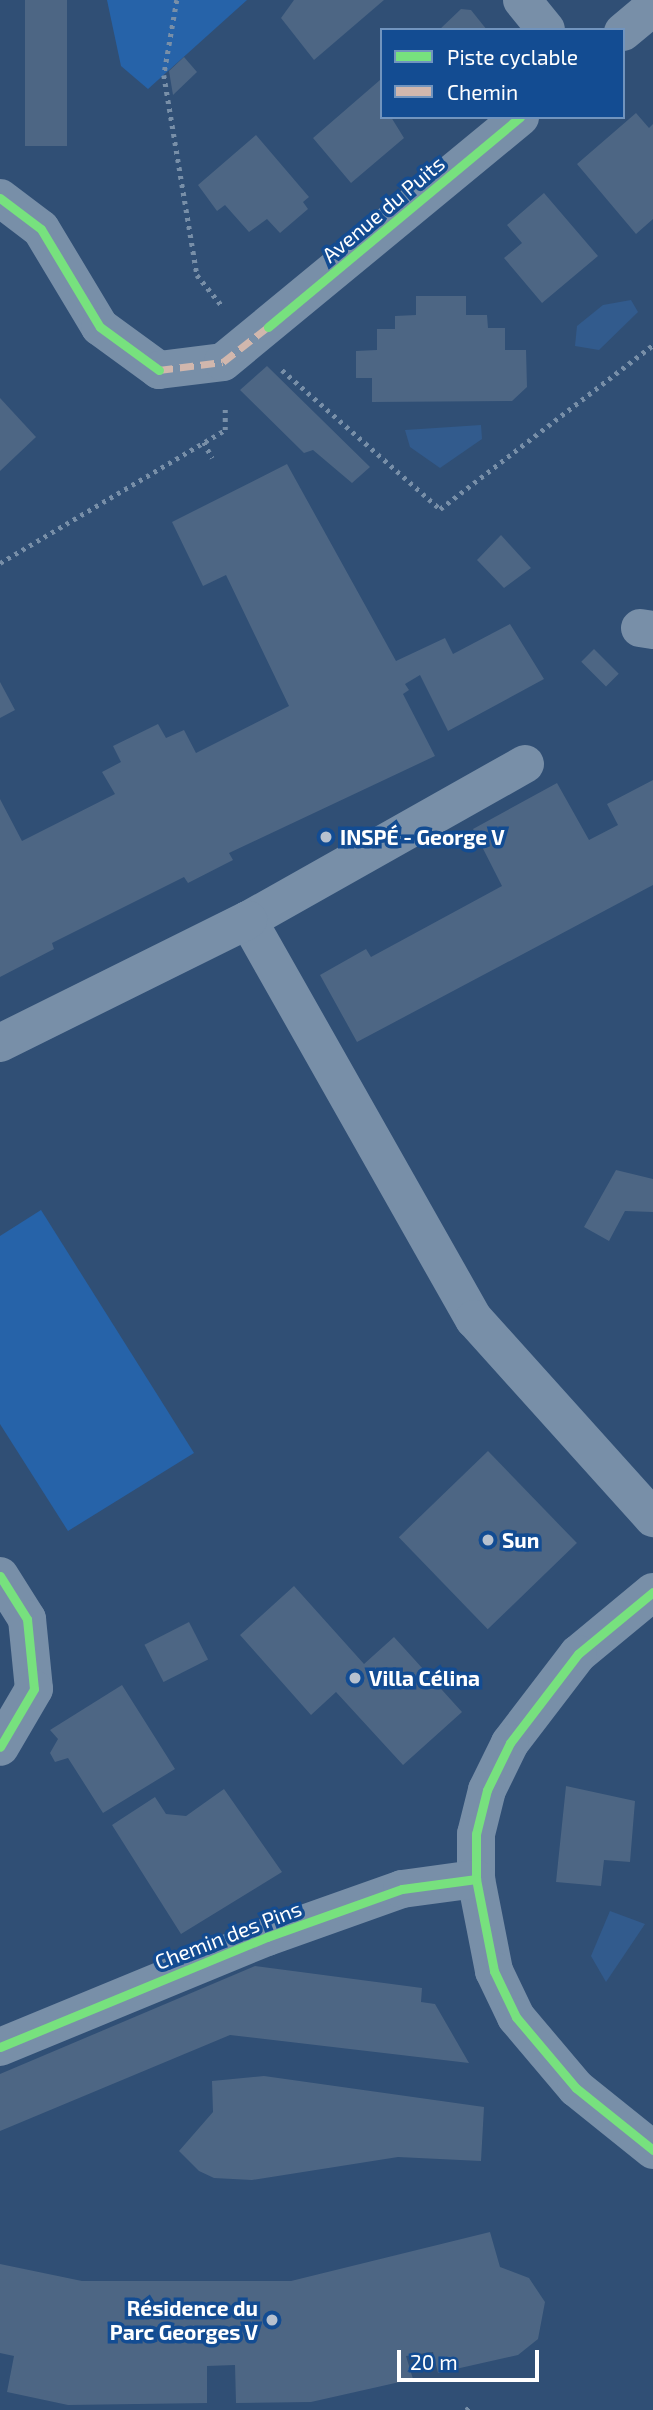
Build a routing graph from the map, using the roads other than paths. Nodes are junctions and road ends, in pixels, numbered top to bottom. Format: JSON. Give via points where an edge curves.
{"nodes":[{"id":1,"x":522,"y":0,"type":"edge"},
{"id":2,"x":653,"y":7,"type":"edge"},
{"id":3,"x":544,"y":28,"type":"edge"},
{"id":4,"x":625,"y":30,"type":"edge"},
{"id":5,"x":518,"y":119,"type":"edge"},
{"id":6,"x":0,"y":198,"type":"edge"},
{"id":7,"x":525,"y":764,"type":"dead end"},
{"id":8,"x":248,"y":920,"type":"junction"},
{"id":9,"x":0,"y":1044,"type":"edge"},
{"id":10,"x":653,"y":1518,"type":"edge"},
{"id":11,"x":0,"y":1576,"type":"edge"},
{"id":12,"x":653,"y":1592,"type":"edge"},
{"id":13,"x":0,"y":1747,"type":"edge"},
{"id":14,"x":476,"y":1879,"type":"junction"},
{"id":15,"x":0,"y":2047,"type":"edge"},
{"id":16,"x":653,"y":2150,"type":"edge"}],
"edges":[{"from":1,"to":3,"type":"street"},
{"from":2,"to":4,"type":"street"},
{"from":5,"to":6,"type":"street","name":"Avenue du Puits","via":[[247,343],[159,370],[100,327],[41,229]]},
{"from":7,"to":8,"type":"street"},
{"from":8,"to":9,"type":"street"},
{"from":8,"to":10,"type":"street","via":[[474,1319]]},
{"from":11,"to":13,"type":"street","via":[[27,1619],[34,1689]]},
{"from":12,"to":14,"type":"street","via":[[578,1654],[510,1743],[484,1801]]},
{"from":14,"to":15,"type":"street","name":"Chemin des Pins","via":[[402,1889],[267,1937]]},
{"from":14,"to":16,"type":"street","via":[[494,1971],[516,2017],[576,2088]]}]}
